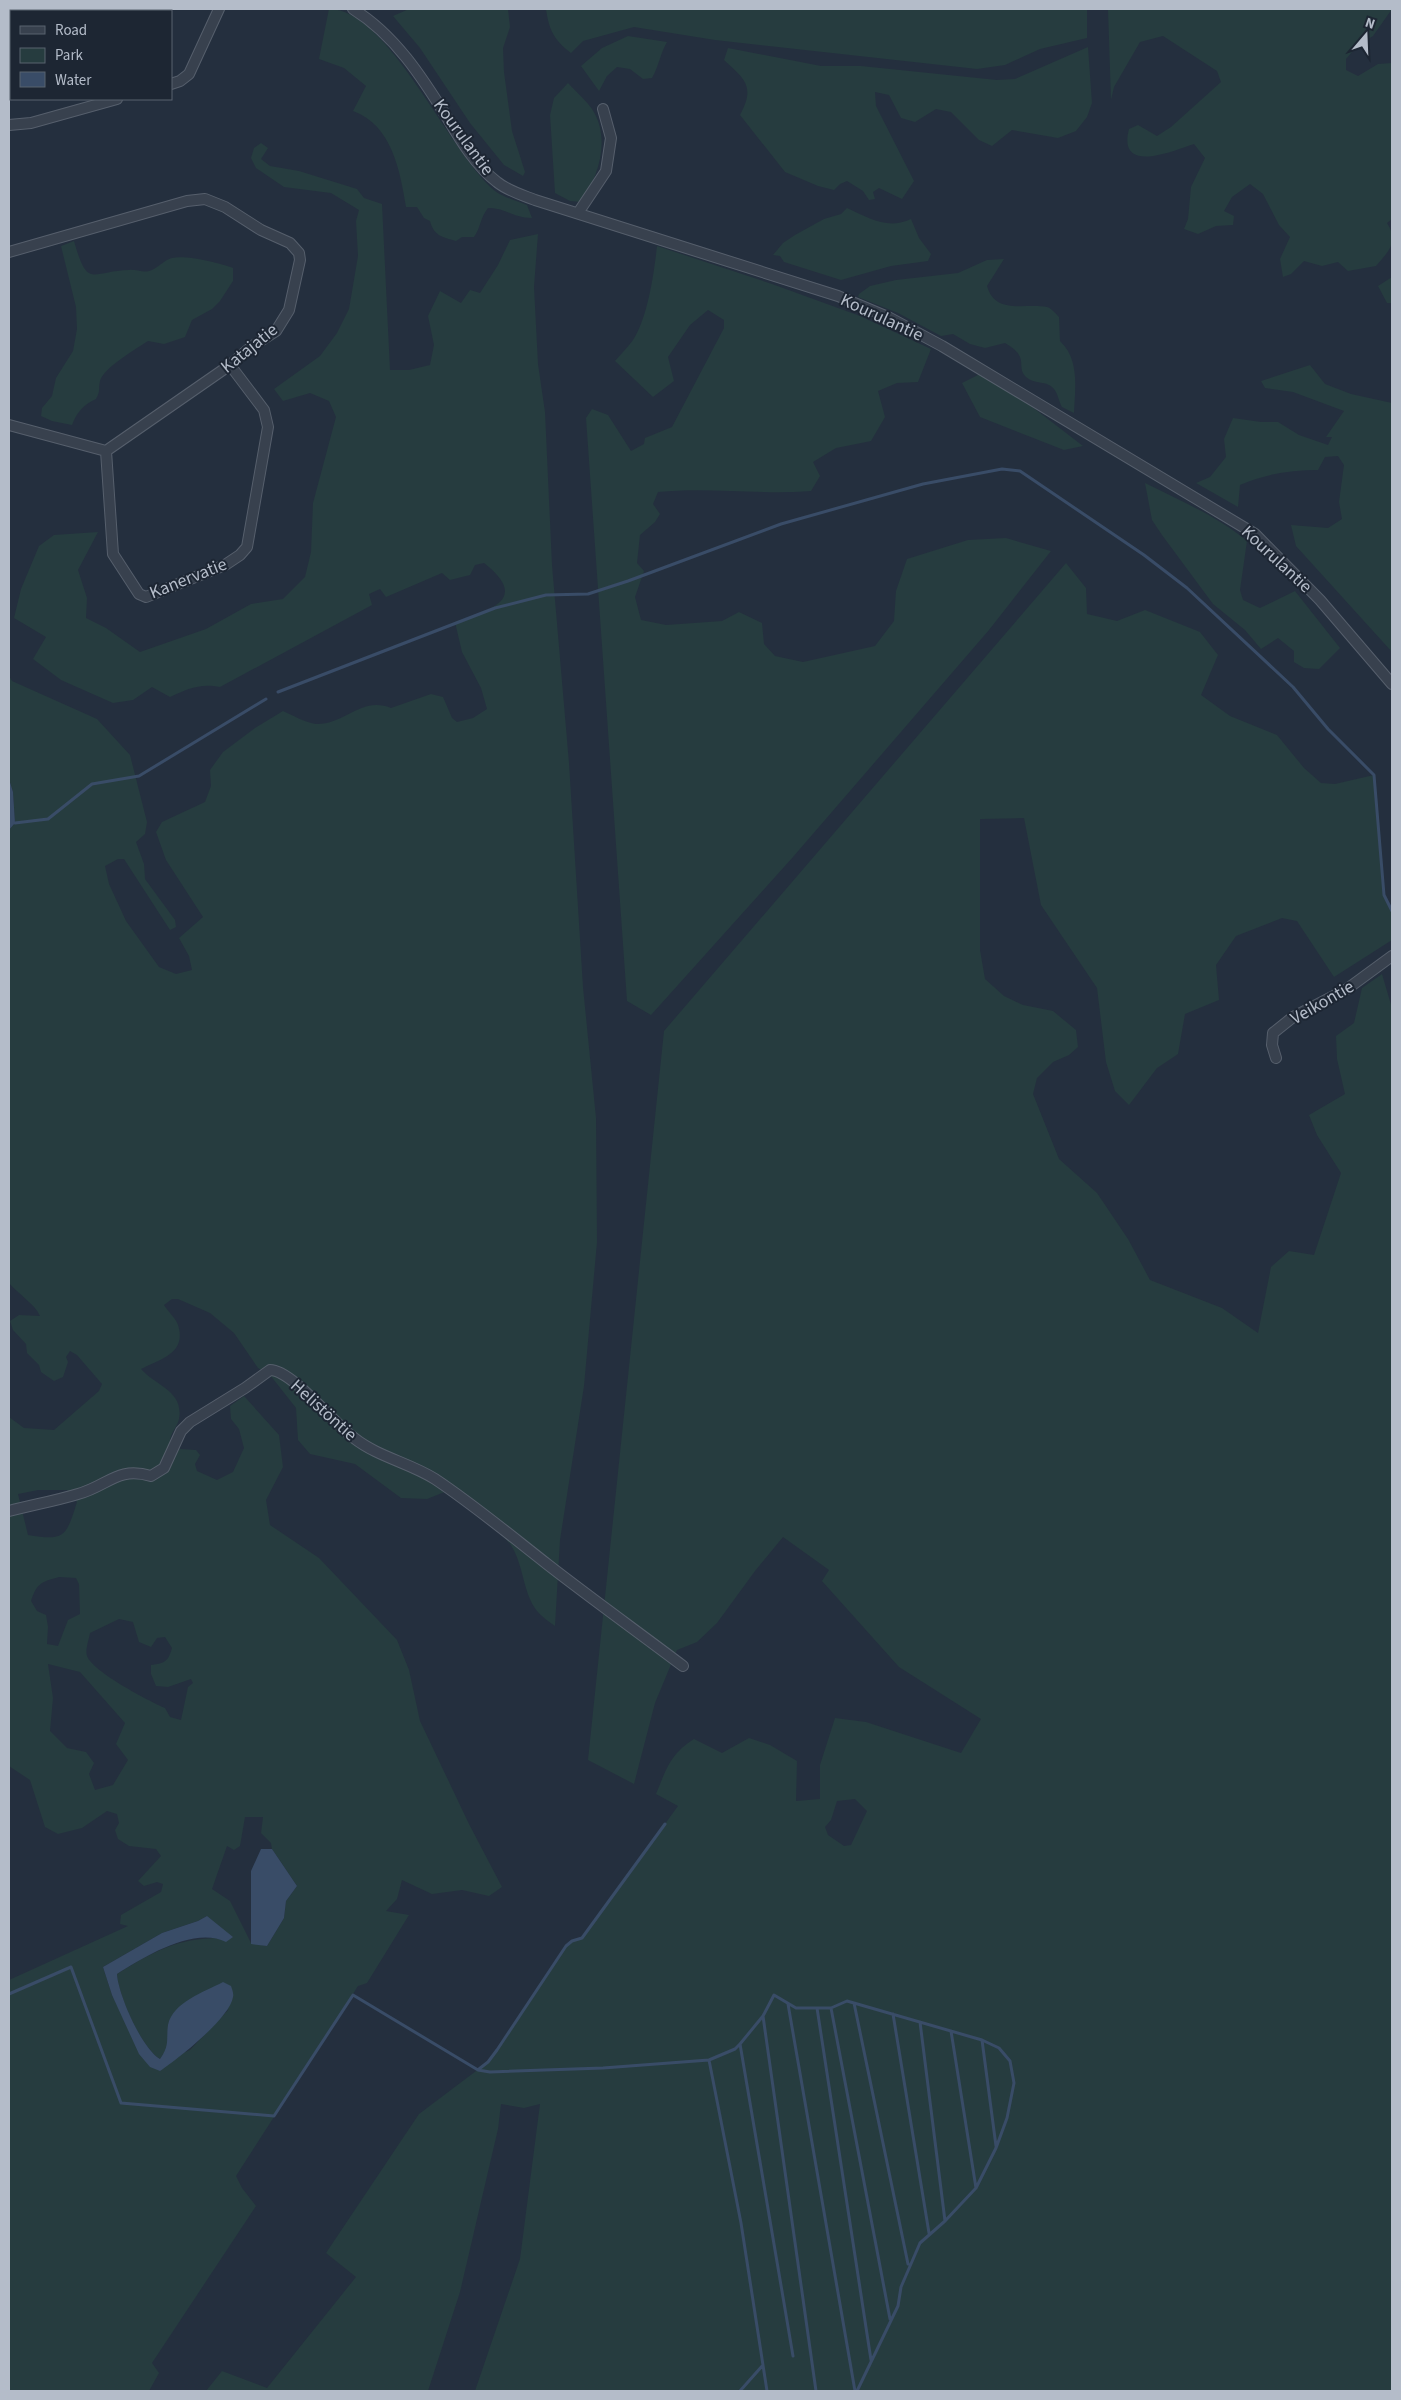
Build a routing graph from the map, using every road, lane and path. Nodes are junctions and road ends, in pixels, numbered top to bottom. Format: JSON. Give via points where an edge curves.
{"nodes":[{"id":1,"x":219,"y":9,"type":"edge"},
{"id":2,"x":353,"y":9,"type":"edge"},
{"id":3,"x":172,"y":84,"type":"edge"},
{"id":4,"x":113,"y":100,"type":"edge"},
{"id":5,"x":603,"y":109,"type":"dead end"},
{"id":6,"x":9,"y":125,"type":"edge"},
{"id":7,"x":578,"y":213,"type":"junction"},
{"id":8,"x":9,"y":252,"type":"edge"},
{"id":9,"x":230,"y":365,"type":"junction"},
{"id":10,"x":9,"y":425,"type":"edge"},
{"id":11,"x":106,"y":451,"type":"junction"},
{"id":12,"x":1392,"y":684,"type":"edge"},
{"id":13,"x":1392,"y":956,"type":"edge"},
{"id":14,"x":1276,"y":1058,"type":"dead end"},
{"id":15,"x":9,"y":1511,"type":"edge"},
{"id":16,"x":683,"y":1666,"type":"dead end"}],
"edges":[{"from":1,"to":3,"type":"street","via":[[189,74]]},
{"from":2,"to":7,"type":"street","name":"Kourulantie","via":[[374,23],[406,57],[483,170],[513,192]]},
{"from":4,"to":6,"type":"street","via":[[31,123]]},
{"from":5,"to":7,"type":"street","via":[[611,138],[606,171]]},
{"from":7,"to":12,"type":"street","name":"Kourulantie","via":[[838,296],[888,317],[942,346],[1255,534],[1320,600]]},
{"from":8,"to":9,"type":"street","name":"Katajatie","via":[[188,201],[205,199],[225,207],[261,230],[290,243],[299,252],[300,260],[289,310],[276,331],[251,346]]},
{"from":9,"to":11,"type":"street","name":"Katajatie"},
{"from":9,"to":11,"type":"street","name":"Kanervatie","via":[[264,410],[268,426],[252,510],[251,534],[240,555],[146,597],[139,594],[113,554]]},
{"from":10,"to":11,"type":"street"},
{"from":13,"to":14,"type":"street","name":"Veikontie","via":[[1347,988],[1293,1017],[1273,1033]]},
{"from":15,"to":16,"type":"street","name":"Helistöntie","via":[[80,1494],[119,1475],[136,1471],[151,1476],[164,1468],[181,1431],[190,1422],[270,1370],[275,1370],[303,1389],[353,1438],[433,1478]]}]}
